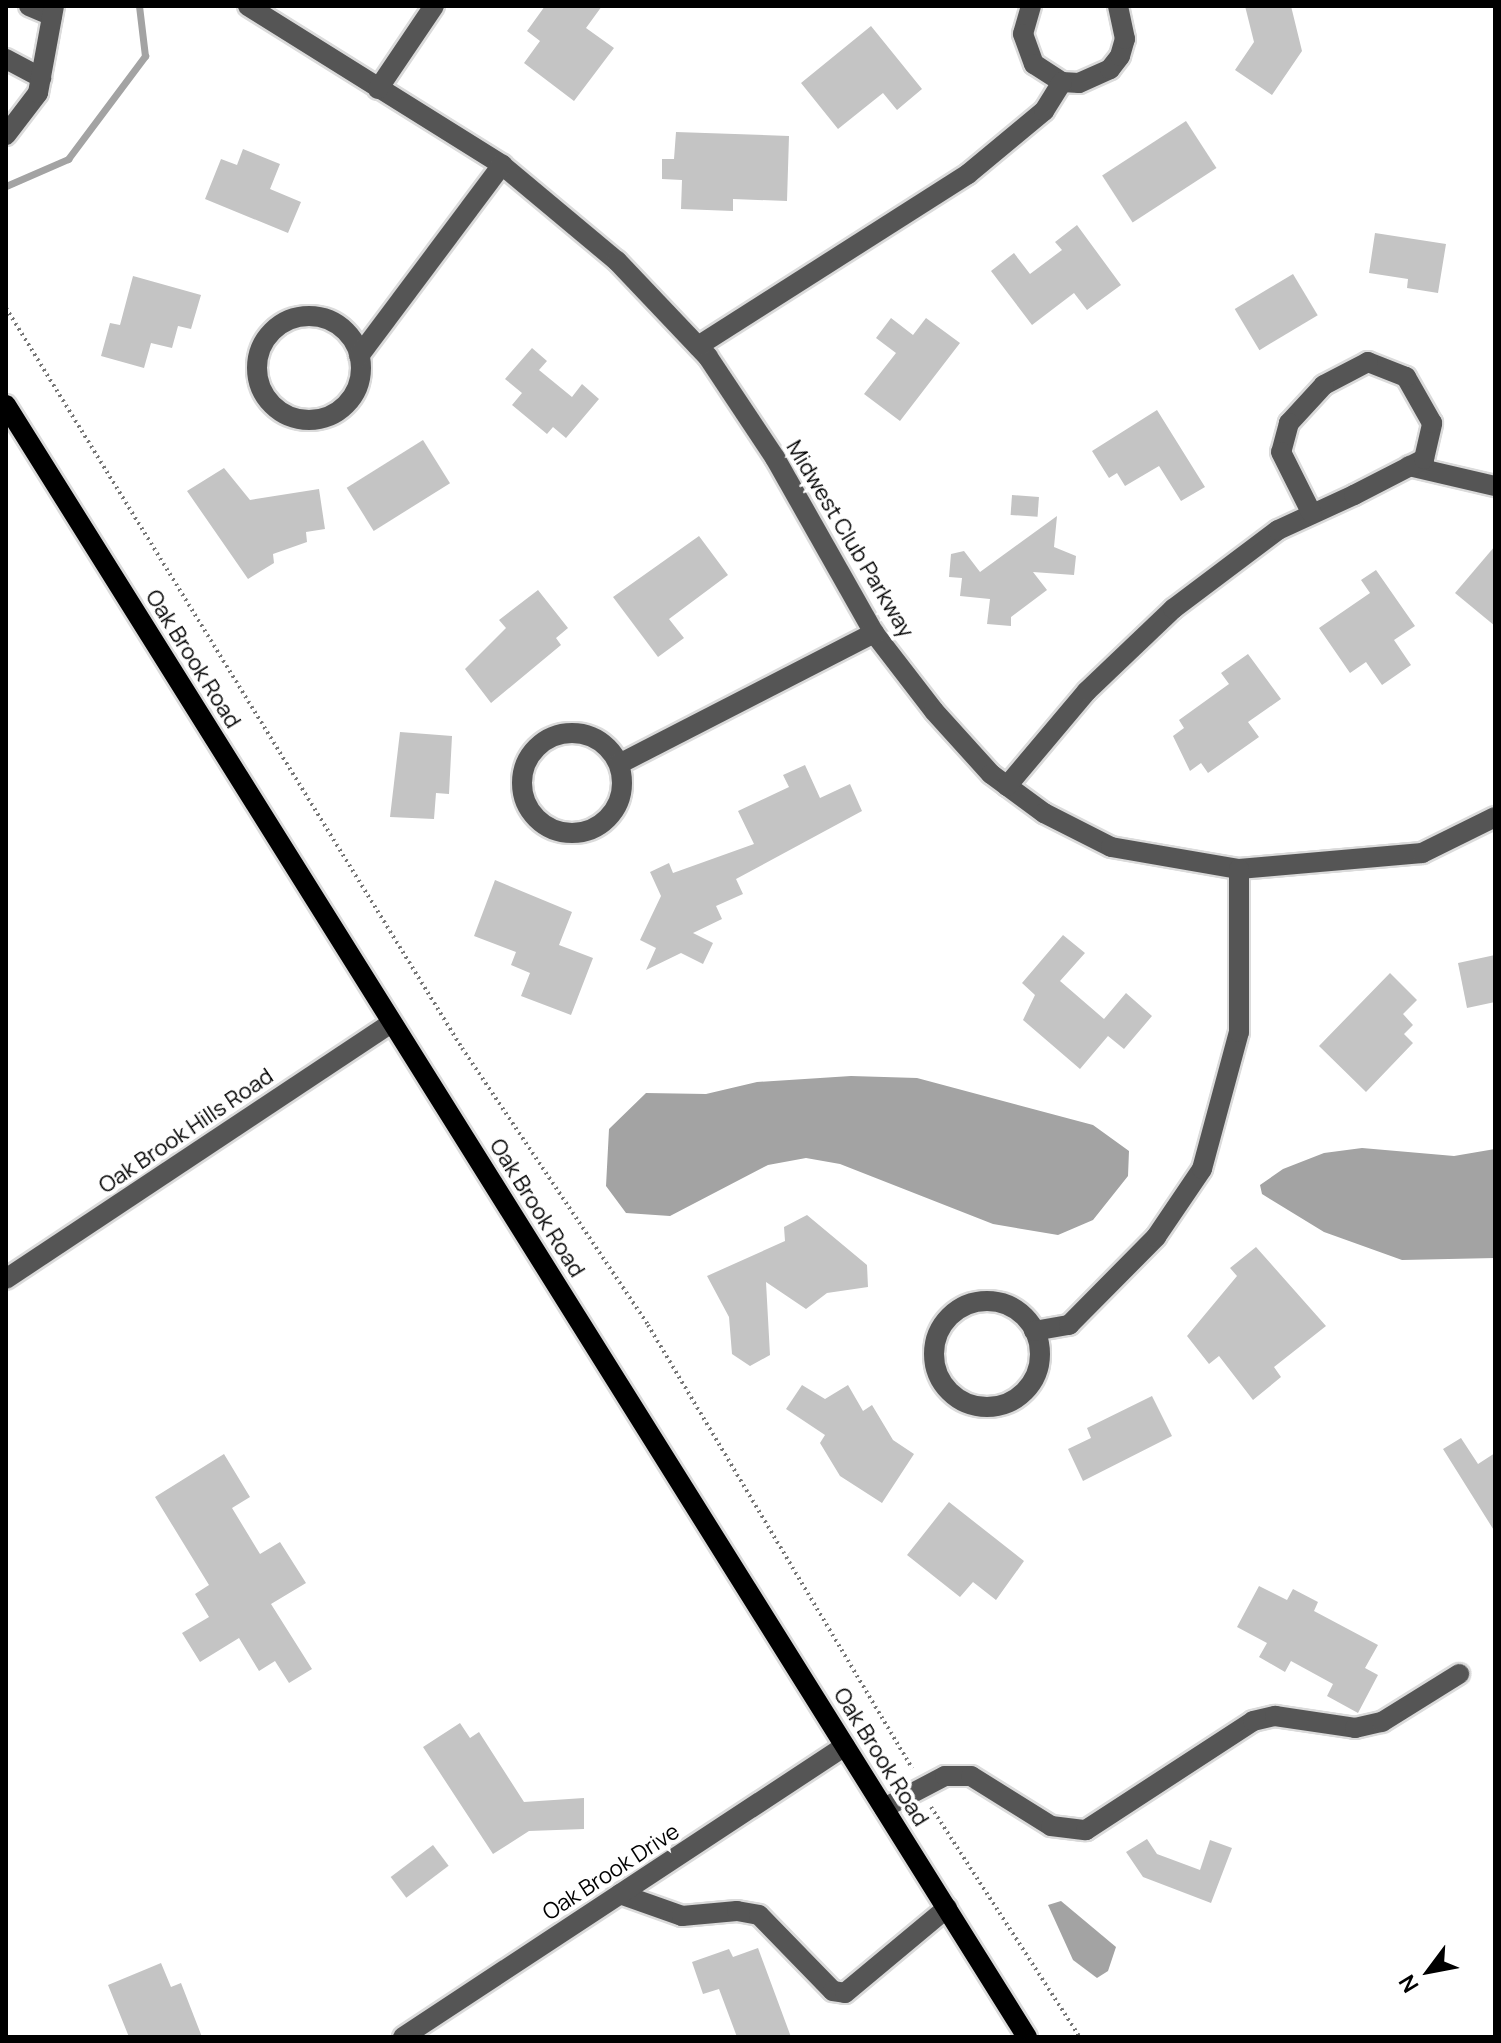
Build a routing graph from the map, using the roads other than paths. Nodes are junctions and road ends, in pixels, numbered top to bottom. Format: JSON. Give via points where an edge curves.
{"nodes":[{"id":1,"x":29,"y":6,"type":"edge"},
{"id":2,"x":248,"y":6,"type":"edge"},
{"id":3,"x":434,"y":6,"type":"edge"},
{"id":4,"x":1031,"y":6,"type":"edge"},
{"id":5,"x":1118,"y":6,"type":"edge"},
{"id":6,"x":53,"y":11,"type":"edge"},
{"id":7,"x":6,"y":59,"type":"edge"},
{"id":8,"x":41,"y":78,"type":"junction"},
{"id":9,"x":1062,"y":82,"type":"junction"},
{"id":10,"x":378,"y":89,"type":"junction"},
{"id":11,"x":6,"y":135,"type":"edge"},
{"id":12,"x":502,"y":165,"type":"junction"},
{"id":13,"x":698,"y":346,"type":"junction"},
{"id":14,"x":359,"y":356,"type":"junction"},
{"id":15,"x":6,"y":405,"type":"edge"},
{"id":16,"x":1409,"y":466,"type":"junction"},
{"id":17,"x":1495,"y":486,"type":"edge"},
{"id":18,"x":1312,"y":514,"type":"junction"},
{"id":19,"x":874,"y":633,"type":"junction"},
{"id":20,"x":619,"y":764,"type":"junction"},
{"id":21,"x":1007,"y":786,"type":"junction"},
{"id":22,"x":1495,"y":817,"type":"edge"},
{"id":23,"x":1239,"y":869,"type":"junction"},
{"id":24,"x":392,"y":1023,"type":"junction"},
{"id":25,"x":6,"y":1279,"type":"edge"},
{"id":26,"x":1034,"y":1331,"type":"junction"},
{"id":27,"x":1459,"y":1674,"type":"dead end"},
{"id":28,"x":845,"y":1746,"type":"junction"},
{"id":29,"x":884,"y":1808,"type":"junction"},
{"id":30,"x":620,"y":1894,"type":"junction"},
{"id":31,"x":947,"y":1908,"type":"junction"},
{"id":32,"x":403,"y":2037,"type":"edge"},
{"id":33,"x":1027,"y":2037,"type":"edge"}],
"edges":[{"from":1,"to":6,"type":"street"},
{"from":2,"to":10,"type":"street","name":"Midwest Club Parkway"},
{"from":3,"to":10,"type":"street"},
{"from":4,"to":9,"type":"street","via":[[1026,50],[1034,64]]},
{"from":5,"to":9,"type":"street","via":[[1125,39],[1120,56],[1095,79]]},
{"from":6,"to":8,"type":"street"},
{"from":7,"to":8,"type":"street"},
{"from":8,"to":11,"type":"street","via":[[38,93]]},
{"from":9,"to":13,"type":"street","via":[[1044,111],[968,174]]},
{"from":10,"to":12,"type":"street","name":"Midwest Club Parkway"},
{"from":12,"to":13,"type":"street","name":"Midwest Club Parkway","via":[[617,261]]},
{"from":12,"to":14,"type":"street"},
{"from":13,"to":19,"type":"street","name":"Midwest Club Parkway","via":[[775,458]]},
{"from":14,"to":14,"type":"street","via":[[358,386],[326,417],[295,419],[261,390],[257,364],[265,340],[291,319],[325,319],[352,340]]},
{"from":15,"to":24,"type":"main road","name":"Oak Brook Road"},
{"from":16,"to":17,"type":"street"},
{"from":16,"to":18,"type":"street"},
{"from":16,"to":18,"type":"street","via":[[1424,459],[1432,423],[1406,377],[1368,362],[1324,385],[1289,423],[1281,452]]},
{"from":18,"to":21,"type":"street","via":[[1278,530],[1173,609],[1087,691]]},
{"from":19,"to":20,"type":"street"},
{"from":19,"to":21,"type":"street","name":"Midwest Club Parkway","via":[[934,711]]},
{"from":20,"to":20,"type":"street","via":[[620,799],[599,826],[566,833],[535,819],[526,804],[522,772],[538,745],[552,736],[567,733],[598,740]]},
{"from":21,"to":23,"type":"street","name":"Midwest Club Parkway","via":[[1044,813],[1111,847]]},
{"from":22,"to":23,"type":"street","name":"Midwest Club Parkway","via":[[1422,853]]},
{"from":23,"to":26,"type":"street","via":[[1239,1032],[1202,1169],[1156,1237],[1069,1325]]},
{"from":24,"to":25,"type":"street","name":"Oak Brook Hills Road"},
{"from":24,"to":28,"type":"main road","name":"Oak Brook Road"},
{"from":26,"to":26,"type":"street","via":[[1040,1348],[1035,1375],[1003,1405],[967,1403],[940,1380],[934,1347],[957,1310],[1000,1303]]},
{"from":27,"to":29,"type":"street","via":[[1382,1722],[1355,1728],[1275,1716],[1253,1721],[1086,1830],[1051,1826],[971,1776],[945,1776]]},
{"from":28,"to":29,"type":"main road","name":"Oak Brook Road"},
{"from":28,"to":30,"type":"street","name":"Oak Brook Drive"},
{"from":29,"to":31,"type":"main road","name":"Oak Brook Road"},
{"from":30,"to":31,"type":"street","via":[[682,1916],[737,1911],[759,1915],[833,1991],[845,1993]]},
{"from":30,"to":32,"type":"street","name":"Oak Brook Drive"},
{"from":31,"to":33,"type":"main road","name":"Oak Brook Road"}]}
